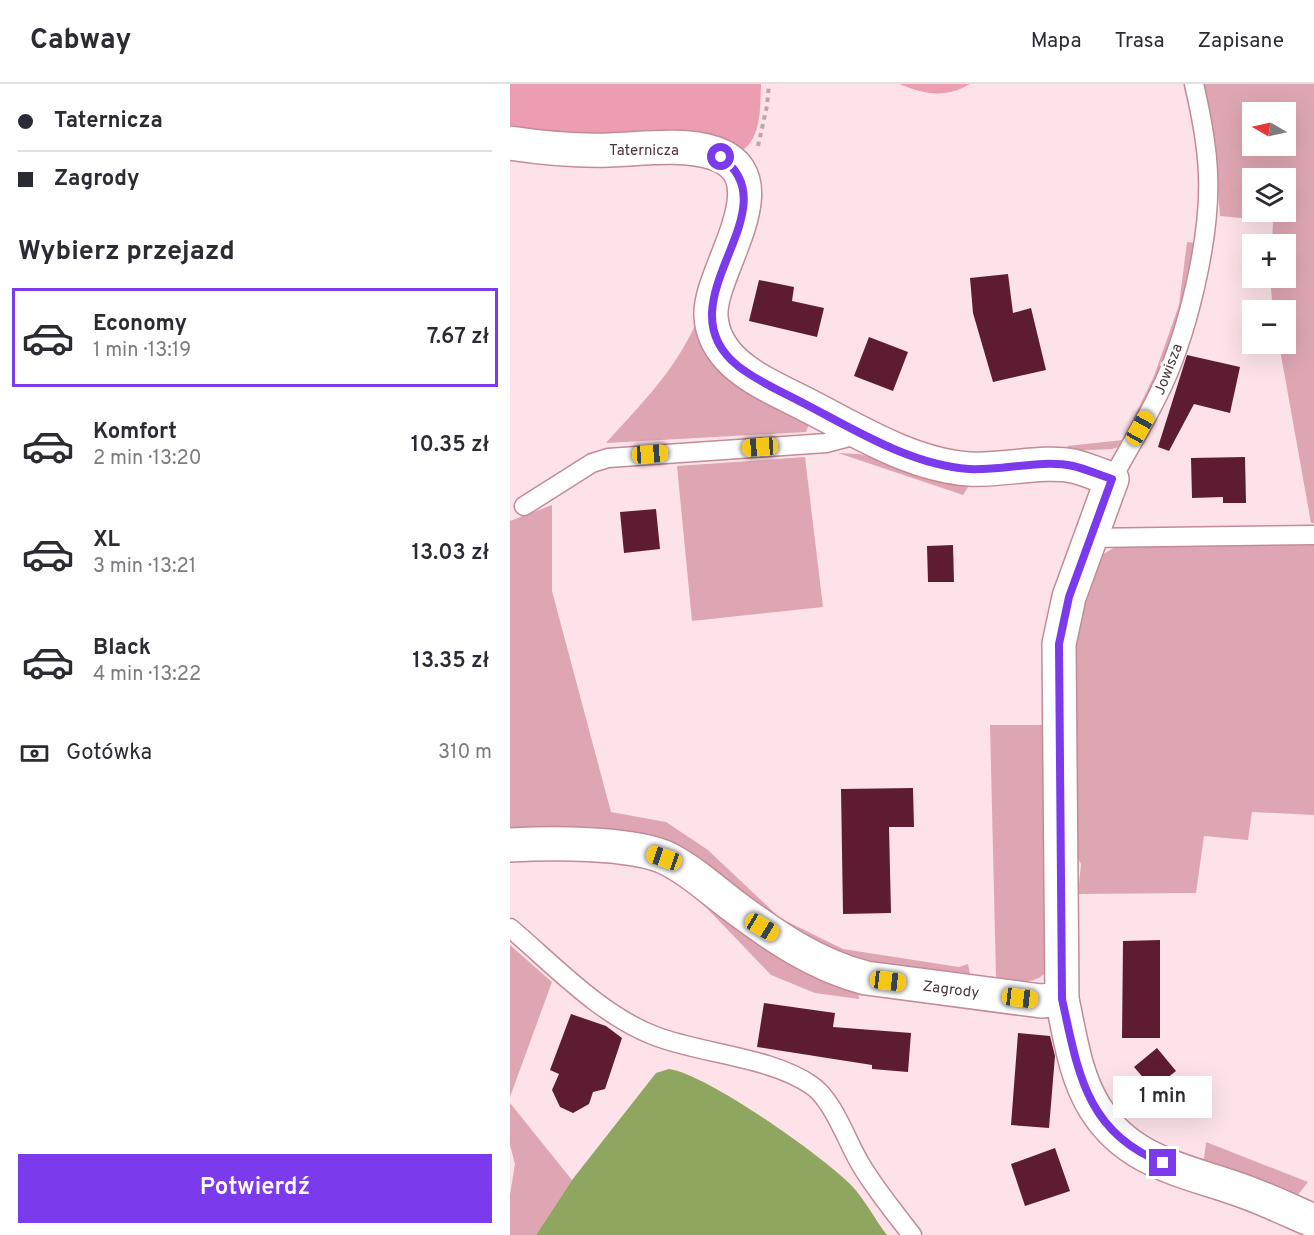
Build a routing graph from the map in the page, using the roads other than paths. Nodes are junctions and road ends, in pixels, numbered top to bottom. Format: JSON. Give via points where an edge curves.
{"nodes":[{"id":1,"x":1194,"y":84,"type":"edge"},
{"id":2,"x":510,"y":143,"type":"edge"},
{"id":3,"x":862,"y":433,"type":"junction"},
{"id":4,"x":1112,"y":479,"type":"junction"},
{"id":5,"x":524,"y":506,"type":"dead end"},
{"id":6,"x":1314,"y":535,"type":"edge"},
{"id":7,"x":1088,"y":538,"type":"junction"},
{"id":8,"x":510,"y":845,"type":"edge"},
{"id":9,"x":510,"y":928,"type":"edge"},
{"id":10,"x":1062,"y":999,"type":"junction"},
{"id":11,"x":1314,"y":1221,"type":"edge"},
{"id":12,"x":912,"y":1235,"type":"edge"}],
"edges":[{"from":1,"to":4,"type":"lane","name":"Jowisza","via":[[1202,120],[1208,206],[1192,303],[1160,393]]},
{"from":2,"to":3,"type":"street","name":"Taternicza","via":[[554,150],[680,149],[712,153],[731,164],[743,182],[743,208],[711,303],[718,342],[726,355],[756,378]]},
{"from":3,"to":4,"type":"street","via":[[944,466],[987,469],[1052,464]]},
{"from":3,"to":5,"type":"lane","via":[[826,443],[608,458],[592,463]]},
{"from":4,"to":7,"type":"street","name":"Jowisza"},
{"from":6,"to":7,"type":"lane"},
{"from":7,"to":10,"type":"street","name":"Jowisza","via":[[1063,620],[1058,664]]},
{"from":8,"to":10,"type":"street","name":"Zagrody","via":[[626,848],[664,858],[762,927],[841,972],[1041,1001]]},
{"from":9,"to":12,"type":"lane","via":[[602,1007],[633,1027],[781,1071],[812,1085],[830,1105],[880,1195]]},
{"from":10,"to":11,"type":"street","via":[[1083,1082],[1094,1107],[1121,1141],[1141,1154]]}]}
